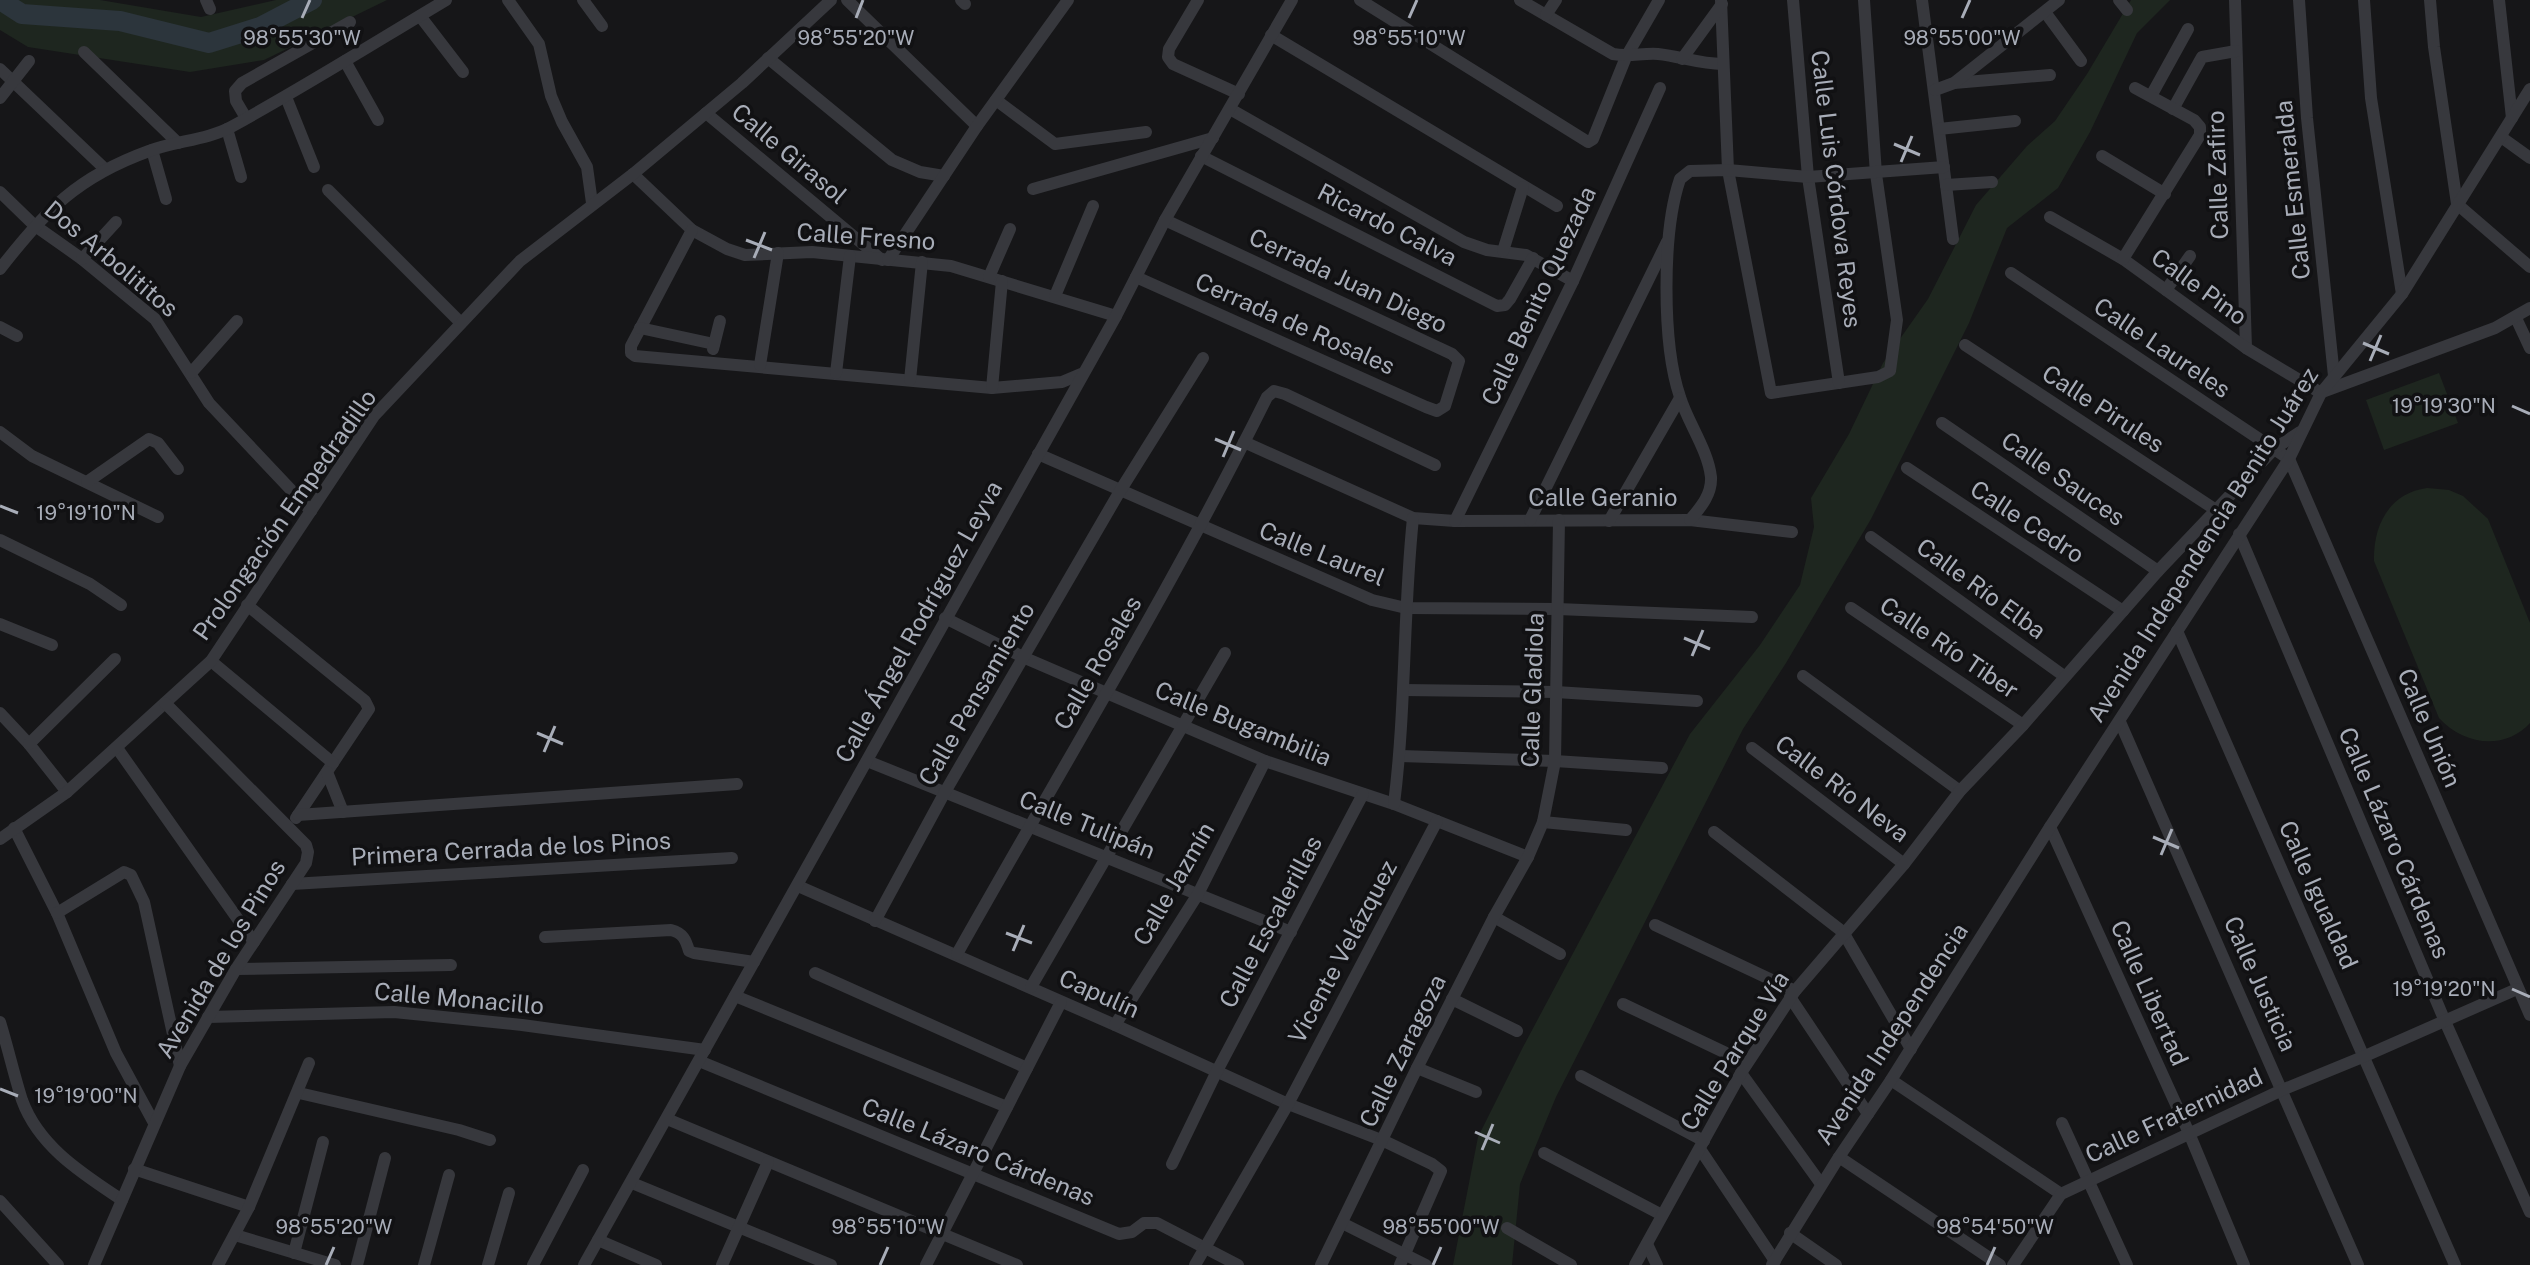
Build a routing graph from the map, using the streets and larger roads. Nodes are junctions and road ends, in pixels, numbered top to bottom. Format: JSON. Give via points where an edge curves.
{"nodes":[{"id":1,"x":446,"y":0,"type":"edge"},
{"id":2,"x":508,"y":0,"type":"edge"},
{"id":3,"x":583,"y":0,"type":"edge"},
{"id":4,"x":831,"y":0,"type":"edge"},
{"id":5,"x":847,"y":0,"type":"edge"},
{"id":6,"x":1068,"y":0,"type":"edge"},
{"id":7,"x":1198,"y":0,"type":"edge"},
{"id":8,"x":1292,"y":0,"type":"edge"},
{"id":9,"x":1360,"y":0,"type":"edge"},
{"id":10,"x":1520,"y":0,"type":"edge"},
{"id":11,"x":1556,"y":0,"type":"edge"},
{"id":12,"x":1659,"y":0,"type":"edge"},
{"id":13,"x":1793,"y":0,"type":"edge"},
{"id":14,"x":1864,"y":0,"type":"edge"},
{"id":15,"x":1936,"y":0,"type":"edge"},
{"id":16,"x":2059,"y":0,"type":"edge"},
{"id":17,"x":2235,"y":0,"type":"edge"},
{"id":18,"x":2299,"y":0,"type":"edge"},
{"id":19,"x":2364,"y":0,"type":"edge"},
{"id":20,"x":2430,"y":0,"type":"edge"},
{"id":21,"x":2499,"y":0,"type":"edge"},
{"id":22,"x":1721,"y":2,"type":"edge"},
{"id":23,"x":1922,"y":5,"type":"edge"},
{"id":24,"x":2045,"y":12,"type":"junction"},
{"id":25,"x":1546,"y":15,"type":"junction"},
{"id":26,"x":420,"y":16,"type":"junction"},
{"id":27,"x":350,"y":22,"type":"dead end"},
{"id":28,"x":602,"y":26,"type":"dead end"},
{"id":29,"x":2188,"y":29,"type":"dead end"},
{"id":30,"x":1271,"y":35,"type":"junction"},
{"id":31,"x":2236,"y":51,"type":"junction"},
{"id":32,"x":84,"y":52,"type":"dead end"},
{"id":33,"x":1626,"y":57,"type":"junction"},
{"id":34,"x":768,"y":58,"type":"junction"},
{"id":35,"x":1682,"y":59,"type":"junction"},
{"id":36,"x":29,"y":61,"type":"dead end"},
{"id":37,"x":345,"y":61,"type":"junction"},
{"id":38,"x":2081,"y":61,"type":"dead end"},
{"id":39,"x":1722,"y":64,"type":"junction"},
{"id":40,"x":0,"y":69,"type":"edge"},
{"id":41,"x":463,"y":72,"type":"dead end"},
{"id":42,"x":2050,"y":75,"type":"dead end"},
{"id":43,"x":1954,"y":83,"type":"junction"},
{"id":44,"x":5,"y":88,"type":"edge"},
{"id":45,"x":1660,"y":88,"type":"dead end"},
{"id":46,"x":2135,"y":88,"type":"dead end"},
{"id":47,"x":2530,"y":89,"type":"edge"},
{"id":48,"x":1935,"y":90,"type":"junction"},
{"id":49,"x":1239,"y":94,"type":"junction"},
{"id":50,"x":2151,"y":96,"type":"junction"},
{"id":51,"x":286,"y":97,"type":"junction"},
{"id":52,"x":996,"y":100,"type":"junction"},
{"id":53,"x":1230,"y":109,"type":"junction"},
{"id":54,"x":2173,"y":109,"type":"junction"},
{"id":55,"x":706,"y":113,"type":"junction"},
{"id":56,"x":246,"y":118,"type":"junction"},
{"id":57,"x":2512,"y":118,"type":"junction"},
{"id":58,"x":378,"y":120,"type":"dead end"},
{"id":59,"x":2015,"y":121,"type":"dead end"},
{"id":60,"x":977,"y":126,"type":"junction"},
{"id":61,"x":227,"y":129,"type":"junction"},
{"id":62,"x":1939,"y":129,"type":"junction"},
{"id":63,"x":1146,"y":132,"type":"dead end"},
{"id":64,"x":2501,"y":137,"type":"junction"},
{"id":65,"x":1213,"y":138,"type":"junction"},
{"id":66,"x":178,"y":143,"type":"junction"},
{"id":67,"x":152,"y":150,"type":"junction"},
{"id":68,"x":1201,"y":156,"type":"junction"},
{"id":69,"x":2102,"y":156,"type":"dead end"},
{"id":70,"x":2530,"y":158,"type":"edge"},
{"id":71,"x":314,"y":167,"type":"dead end"},
{"id":72,"x":1944,"y":167,"type":"junction"},
{"id":73,"x":105,"y":169,"type":"junction"},
{"id":74,"x":1728,"y":170,"type":"junction"},
{"id":75,"x":633,"y":174,"type":"junction"},
{"id":76,"x":1876,"y":174,"type":"junction"},
{"id":77,"x":944,"y":176,"type":"junction"},
{"id":78,"x":241,"y":177,"type":"dead end"},
{"id":79,"x":1808,"y":177,"type":"junction"},
{"id":80,"x":1992,"y":182,"type":"dead end"},
{"id":81,"x":1946,"y":185,"type":"junction"},
{"id":82,"x":1523,"y":187,"type":"junction"},
{"id":83,"x":1033,"y":189,"type":"dead end"},
{"id":84,"x":328,"y":190,"type":"dead end"},
{"id":85,"x":0,"y":192,"type":"edge"},
{"id":86,"x":2165,"y":194,"type":"junction"},
{"id":87,"x":166,"y":199,"type":"dead end"},
{"id":88,"x":592,"y":203,"type":"junction"},
{"id":89,"x":2457,"y":204,"type":"junction"},
{"id":90,"x":1093,"y":206,"type":"dead end"},
{"id":91,"x":1557,"y":206,"type":"dead end"},
{"id":92,"x":2050,"y":217,"type":"dead end"},
{"id":93,"x":1165,"y":220,"type":"junction"},
{"id":94,"x":116,"y":222,"type":"dead end"},
{"id":95,"x":34,"y":225,"type":"junction"},
{"id":96,"x":1010,"y":229,"type":"dead end"},
{"id":97,"x":692,"y":230,"type":"junction"},
{"id":98,"x":1668,"y":239,"type":"junction"},
{"id":99,"x":1953,"y":239,"type":"dead end"},
{"id":100,"x":1503,"y":251,"type":"junction"},
{"id":101,"x":778,"y":253,"type":"junction"},
{"id":102,"x":850,"y":256,"type":"junction"},
{"id":103,"x":2190,"y":256,"type":"dead end"},
{"id":104,"x":1533,"y":258,"type":"junction"},
{"id":105,"x":82,"y":259,"type":"junction"},
{"id":106,"x":2123,"y":259,"type":"junction"},
{"id":107,"x":885,"y":260,"type":"junction"},
{"id":108,"x":922,"y":262,"type":"junction"},
{"id":109,"x":2530,"y":267,"type":"edge"},
{"id":110,"x":0,"y":269,"type":"edge"},
{"id":111,"x":2011,"y":273,"type":"dead end"},
{"id":112,"x":1136,"y":277,"type":"junction"},
{"id":113,"x":996,"y":279,"type":"junction"},
{"id":114,"x":1573,"y":281,"type":"junction"},
{"id":115,"x":2166,"y":290,"type":"junction"},
{"id":116,"x":2402,"y":294,"type":"junction"},
{"id":117,"x":1055,"y":296,"type":"junction"},
{"id":118,"x":2530,"y":308,"type":"edge"},
{"id":119,"x":1116,"y":316,"type":"junction"},
{"id":120,"x":2516,"y":318,"type":"junction"},
{"id":121,"x":237,"y":321,"type":"dead end"},
{"id":122,"x":720,"y":321,"type":"dead end"},
{"id":123,"x":461,"y":323,"type":"junction"},
{"id":124,"x":0,"y":327,"type":"edge"},
{"id":125,"x":640,"y":328,"type":"junction"},
{"id":126,"x":17,"y":336,"type":"dead end"},
{"id":127,"x":714,"y":344,"type":"junction"},
{"id":128,"x":1965,"y":345,"type":"dead end"},
{"id":129,"x":2246,"y":348,"type":"junction"},
{"id":130,"x":2530,"y":348,"type":"edge"},
{"id":131,"x":1203,"y":358,"type":"dead end"},
{"id":132,"x":711,"y":361,"type":"junction"},
{"id":133,"x":760,"y":365,"type":"junction"},
{"id":134,"x":191,"y":373,"type":"junction"},
{"id":135,"x":836,"y":373,"type":"junction"},
{"id":136,"x":1082,"y":374,"type":"junction"},
{"id":137,"x":2334,"y":376,"type":"junction"},
{"id":138,"x":910,"y":380,"type":"junction"},
{"id":139,"x":1839,"y":383,"type":"junction"},
{"id":140,"x":992,"y":388,"type":"junction"},
{"id":141,"x":2321,"y":393,"type":"junction"},
{"id":142,"x":1680,"y":398,"type":"junction"},
{"id":143,"x":1437,"y":411,"type":"joint"},
{"id":144,"x":1942,"y":423,"type":"dead end"},
{"id":145,"x":0,"y":432,"type":"edge"},
{"id":146,"x":2300,"y":432,"type":"junction"},
{"id":147,"x":1244,"y":442,"type":"junction"},
{"id":148,"x":2274,"y":449,"type":"junction"},
{"id":149,"x":1038,"y":454,"type":"junction"},
{"id":150,"x":2289,"y":459,"type":"junction"},
{"id":151,"x":1435,"y":465,"type":"dead end"},
{"id":152,"x":1907,"y":468,"type":"dead end"},
{"id":153,"x":178,"y":469,"type":"dead end"},
{"id":154,"x":87,"y":482,"type":"junction"},
{"id":155,"x":1120,"y":491,"type":"junction"},
{"id":156,"x":2216,"y":510,"type":"junction"},
{"id":157,"x":311,"y":511,"type":"junction"},
{"id":158,"x":158,"y":517,"type":"dead end"},
{"id":159,"x":1413,"y":518,"type":"junction"},
{"id":160,"x":1530,"y":520,"type":"junction"},
{"id":161,"x":1559,"y":520,"type":"junction"},
{"id":162,"x":1690,"y":520,"type":"junction"},
{"id":163,"x":1455,"y":521,"type":"junction"},
{"id":164,"x":1609,"y":521,"type":"junction"},
{"id":165,"x":1200,"y":527,"type":"junction"},
{"id":166,"x":1792,"y":532,"type":"dead end"},
{"id":167,"x":2239,"y":534,"type":"junction"},
{"id":168,"x":1871,"y":537,"type":"dead end"},
{"id":169,"x":0,"y":540,"type":"edge"},
{"id":170,"x":2158,"y":571,"type":"junction"},
{"id":171,"x":121,"y":605,"type":"dead end"},
{"id":172,"x":247,"y":605,"type":"junction"},
{"id":173,"x":1406,"y":608,"type":"junction"},
{"id":174,"x":1851,"y":608,"type":"dead end"},
{"id":175,"x":1558,"y":609,"type":"junction"},
{"id":176,"x":2123,"y":611,"type":"junction"},
{"id":177,"x":1752,"y":617,"type":"dead end"},
{"id":178,"x":945,"y":618,"type":"junction"},
{"id":179,"x":0,"y":624,"type":"edge"},
{"id":180,"x":2177,"y":631,"type":"junction"},
{"id":181,"x":52,"y":645,"type":"dead end"},
{"id":182,"x":1225,"y":653,"type":"dead end"},
{"id":183,"x":1025,"y":658,"type":"junction"},
{"id":184,"x":115,"y":659,"type":"dead end"},
{"id":185,"x":211,"y":661,"type":"junction"},
{"id":186,"x":1803,"y":676,"type":"dead end"},
{"id":187,"x":2064,"y":676,"type":"junction"},
{"id":188,"x":1403,"y":690,"type":"junction"},
{"id":189,"x":1108,"y":692,"type":"junction"},
{"id":190,"x":1556,"y":692,"type":"junction"},
{"id":191,"x":1697,"y":701,"type":"dead end"},
{"id":192,"x":165,"y":703,"type":"junction"},
{"id":193,"x":0,"y":713,"type":"edge"},
{"id":194,"x":2120,"y":722,"type":"junction"},
{"id":195,"x":1185,"y":725,"type":"junction"},
{"id":196,"x":2023,"y":725,"type":"junction"},
{"id":197,"x":29,"y":744,"type":"junction"},
{"id":198,"x":117,"y":748,"type":"junction"},
{"id":199,"x":1752,"y":748,"type":"dead end"},
{"id":200,"x":1400,"y":756,"type":"junction"},
{"id":201,"x":867,"y":761,"type":"junction"},
{"id":202,"x":1265,"y":761,"type":"junction"},
{"id":203,"x":1555,"y":761,"type":"junction"},
{"id":204,"x":330,"y":768,"type":"junction"},
{"id":205,"x":1662,"y":768,"type":"dead end"},
{"id":206,"x":737,"y":784,"type":"dead end"},
{"id":207,"x":1960,"y":791,"type":"junction"},
{"id":208,"x":67,"y":792,"type":"junction"},
{"id":209,"x":945,"y":792,"type":"junction"},
{"id":210,"x":1363,"y":794,"type":"junction"},
{"id":211,"x":1394,"y":804,"type":"junction"},
{"id":212,"x":343,"y":812,"type":"junction"},
{"id":213,"x":298,"y":815,"type":"junction"},
{"id":214,"x":1437,"y":821,"type":"junction"},
{"id":215,"x":1543,"y":822,"type":"junction"},
{"id":216,"x":1030,"y":825,"type":"junction"},
{"id":217,"x":2050,"y":827,"type":"junction"},
{"id":218,"x":289,"y":828,"type":"junction"},
{"id":219,"x":1626,"y":830,"type":"dead end"},
{"id":220,"x":1714,"y":832,"type":"dead end"},
{"id":221,"x":4,"y":834,"type":"edge"},
{"id":222,"x":1107,"y":857,"type":"junction"},
{"id":223,"x":1528,"y":857,"type":"junction"},
{"id":224,"x":732,"y":858,"type":"dead end"},
{"id":225,"x":1904,"y":864,"type":"junction"},
{"id":226,"x":292,"y":884,"type":"junction"},
{"id":227,"x":798,"y":886,"type":"junction"},
{"id":228,"x":1198,"y":894,"type":"junction"},
{"id":229,"x":57,"y":913,"type":"junction"},
{"id":230,"x":1494,"y":917,"type":"junction"},
{"id":231,"x":875,"y":921,"type":"junction"},
{"id":232,"x":1655,"y":925,"type":"dead end"},
{"id":233,"x":1291,"y":932,"type":"junction"},
{"id":234,"x":1843,"y":932,"type":"junction"},
{"id":235,"x":545,"y":937,"type":"dead end"},
{"id":236,"x":254,"y":942,"type":"junction"},
{"id":237,"x":957,"y":954,"type":"junction"},
{"id":238,"x":1560,"y":954,"type":"dead end"},
{"id":239,"x":754,"y":962,"type":"junction"},
{"id":240,"x":451,"y":965,"type":"dead end"},
{"id":241,"x":236,"y":969,"type":"junction"},
{"id":242,"x":815,"y":973,"type":"dead end"},
{"id":243,"x":1031,"y":987,"type":"junction"},
{"id":244,"x":2517,"y":989,"type":"junction"},
{"id":245,"x":1792,"y":994,"type":"junction"},
{"id":246,"x":735,"y":996,"type":"junction"},
{"id":247,"x":1452,"y":999,"type":"junction"},
{"id":248,"x":1061,"y":1002,"type":"junction"},
{"id":249,"x":1623,"y":1004,"type":"dead end"},
{"id":250,"x":2530,"y":1015,"type":"edge"},
{"id":251,"x":208,"y":1017,"type":"junction"},
{"id":252,"x":2444,"y":1019,"type":"junction"},
{"id":253,"x":0,"y":1024,"type":"edge"},
{"id":254,"x":1115,"y":1025,"type":"junction"},
{"id":255,"x":1517,"y":1031,"type":"dead end"},
{"id":256,"x":1911,"y":1049,"type":"junction"},
{"id":257,"x":702,"y":1056,"type":"junction"},
{"id":258,"x":2365,"y":1056,"type":"junction"},
{"id":259,"x":309,"y":1063,"type":"dead end"},
{"id":260,"x":180,"y":1066,"type":"junction"},
{"id":261,"x":1027,"y":1068,"type":"junction"},
{"id":262,"x":1417,"y":1068,"type":"junction"},
{"id":263,"x":1744,"y":1068,"type":"junction"},
{"id":264,"x":1217,"y":1071,"type":"junction"},
{"id":265,"x":1581,"y":1076,"type":"dead end"},
{"id":266,"x":1891,"y":1080,"type":"junction"},
{"id":267,"x":2282,"y":1090,"type":"junction"},
{"id":268,"x":1476,"y":1092,"type":"dead end"},
{"id":269,"x":299,"y":1093,"type":"junction"},
{"id":270,"x":1288,"y":1104,"type":"junction"},
{"id":271,"x":1007,"y":1107,"type":"junction"},
{"id":272,"x":1868,"y":1114,"type":"junction"},
{"id":273,"x":667,"y":1119,"type":"junction"},
{"id":274,"x":154,"y":1123,"type":"junction"},
{"id":275,"x":2062,"y":1123,"type":"dead end"},
{"id":276,"x":2189,"y":1133,"type":"junction"},
{"id":277,"x":490,"y":1140,"type":"dead end"},
{"id":278,"x":1384,"y":1141,"type":"junction"},
{"id":279,"x":323,"y":1142,"type":"dead end"},
{"id":280,"x":1702,"y":1145,"type":"junction"},
{"id":281,"x":1544,"y":1153,"type":"dead end"},
{"id":282,"x":1839,"y":1157,"type":"junction"},
{"id":283,"x":385,"y":1158,"type":"dead end"},
{"id":284,"x":768,"y":1162,"type":"junction"},
{"id":285,"x":1172,"y":1164,"type":"dead end"},
{"id":286,"x":134,"y":1169,"type":"junction"},
{"id":287,"x":583,"y":1170,"type":"dead end"},
{"id":288,"x":972,"y":1174,"type":"junction"},
{"id":289,"x":449,"y":1175,"type":"dead end"},
{"id":290,"x":2089,"y":1180,"type":"junction"},
{"id":291,"x":632,"y":1183,"type":"junction"},
{"id":292,"x":1821,"y":1184,"type":"junction"},
{"id":293,"x":509,"y":1193,"type":"dead end"},
{"id":294,"x":2061,"y":1194,"type":"junction"},
{"id":295,"x":122,"y":1200,"type":"junction"},
{"id":296,"x":0,"y":1201,"type":"edge"},
{"id":297,"x":249,"y":1207,"type":"junction"},
{"id":298,"x":2530,"y":1212,"type":"edge"},
{"id":299,"x":1662,"y":1215,"type":"junction"},
{"id":300,"x":1342,"y":1223,"type":"junction"},
{"id":301,"x":740,"y":1228,"type":"junction"},
{"id":302,"x":1507,"y":1228,"type":"dead end"},
{"id":303,"x":1790,"y":1233,"type":"junction"},
{"id":304,"x":943,"y":1234,"type":"junction"},
{"id":305,"x":235,"y":1235,"type":"junction"},
{"id":306,"x":598,"y":1240,"type":"junction"},
{"id":307,"x":1647,"y":1244,"type":"junction"},
{"id":308,"x":1206,"y":1249,"type":"junction"},
{"id":309,"x":294,"y":1253,"type":"junction"},
{"id":310,"x":1403,"y":1260,"type":"edge"},
{"id":311,"x":1774,"y":1263,"type":"edge"},
{"id":312,"x":58,"y":1265,"type":"edge"},
{"id":313,"x":94,"y":1265,"type":"edge"},
{"id":314,"x":218,"y":1265,"type":"edge"},
{"id":315,"x":335,"y":1265,"type":"edge"},
{"id":316,"x":357,"y":1265,"type":"edge"},
{"id":317,"x":424,"y":1265,"type":"edge"},
{"id":318,"x":488,"y":1265,"type":"edge"},
{"id":319,"x":533,"y":1265,"type":"edge"},
{"id":320,"x":584,"y":1265,"type":"edge"},
{"id":321,"x":656,"y":1265,"type":"edge"},
{"id":322,"x":722,"y":1265,"type":"edge"},
{"id":323,"x":831,"y":1265,"type":"edge"},
{"id":324,"x":926,"y":1265,"type":"edge"},
{"id":325,"x":1017,"y":1265,"type":"edge"},
{"id":326,"x":1195,"y":1265,"type":"edge"},
{"id":327,"x":1238,"y":1265,"type":"edge"},
{"id":328,"x":1321,"y":1265,"type":"edge"},
{"id":329,"x":1426,"y":1265,"type":"edge"},
{"id":330,"x":1571,"y":1265,"type":"edge"},
{"id":331,"x":1635,"y":1265,"type":"edge"},
{"id":332,"x":1657,"y":1265,"type":"edge"},
{"id":333,"x":1836,"y":1265,"type":"edge"},
{"id":334,"x":2000,"y":1265,"type":"edge"},
{"id":335,"x":2013,"y":1265,"type":"edge"},
{"id":336,"x":2127,"y":1265,"type":"edge"},
{"id":337,"x":2244,"y":1265,"type":"edge"},
{"id":338,"x":2358,"y":1265,"type":"edge"},
{"id":339,"x":2455,"y":1265,"type":"edge"}],
"edges":[{"from":1,"to":26,"type":"street"},
{"from":2,"to":88,"type":"street","via":[[539,44],[551,96],[587,167]]},
{"from":3,"to":28,"type":"street"},
{"from":4,"to":34,"type":"street","name":"Prolongación Empedradillo"},
{"from":5,"to":60,"type":"street"},
{"from":6,"to":52,"type":"street"},
{"from":7,"to":49,"type":"street","via":[[1168,57]]},
{"from":8,"to":30,"type":"street","name":"Calle Ángel Rodríguez Leyva"},
{"from":9,"to":33,"type":"street","via":[[1588,142]]},
{"from":10,"to":25,"type":"street"},
{"from":11,"to":25,"type":"street"},
{"from":12,"to":33,"type":"street"},
{"from":13,"to":79,"type":"street","name":"Calle Luis Córdova Reyes"},
{"from":14,"to":76,"type":"street"},
{"from":15,"to":23,"type":"street"},
{"from":16,"to":24,"type":"street"},
{"from":17,"to":31,"type":"street","name":"Calle Zafiro"},
{"from":18,"to":137,"type":"street","name":"Calle Esmeralda"},
{"from":19,"to":116,"type":"street","via":[[2371,98]]},
{"from":20,"to":89,"type":"street"},
{"from":21,"to":57,"type":"street"},
{"from":22,"to":35,"type":"street"},
{"from":22,"to":39,"type":"street"},
{"from":23,"to":48,"type":"street"},
{"from":24,"to":38,"type":"street"},
{"from":24,"to":43,"type":"street"},
{"from":25,"to":33,"type":"street"},
{"from":26,"to":37,"type":"street"},
{"from":26,"to":41,"type":"street"},
{"from":27,"to":56,"type":"street","via":[[242,83],[235,91],[236,101]]},
{"from":29,"to":50,"type":"street"},
{"from":30,"to":49,"type":"street","name":"Calle Ángel Rodríguez Leyva"},
{"from":30,"to":82,"type":"street"},
{"from":31,"to":54,"type":"street","via":[[2202,57]]},
{"from":31,"to":129,"type":"street","name":"Calle Zafiro"},
{"from":32,"to":66,"type":"street"},
{"from":33,"to":35,"type":"street"},
{"from":34,"to":55,"type":"street","name":"Prolongación Empedradillo"},
{"from":34,"to":77,"type":"street","via":[[892,160]]},
{"from":35,"to":39,"type":"street"},
{"from":36,"to":44,"type":"street"},
{"from":37,"to":51,"type":"street"},
{"from":37,"to":58,"type":"street"},
{"from":39,"to":74,"type":"street"},
{"from":40,"to":44,"type":"street"},
{"from":42,"to":43,"type":"street"},
{"from":43,"to":48,"type":"street"},
{"from":44,"to":73,"type":"street"},
{"from":45,"to":114,"type":"street","name":"Calle Benito Quezada"},
{"from":46,"to":50,"type":"street"},
{"from":47,"to":57,"type":"street","name":"Avenida Independencia Benito Juárez"},
{"from":48,"to":62,"type":"street"},
{"from":49,"to":53,"type":"street","name":"Calle Ángel Rodríguez Leyva"},
{"from":50,"to":54,"type":"street"},
{"from":51,"to":56,"type":"street"},
{"from":51,"to":71,"type":"street"},
{"from":52,"to":60,"type":"street"},
{"from":52,"to":63,"type":"street","via":[[1055,144]]},
{"from":53,"to":65,"type":"street","name":"Calle Ángel Rodríguez Leyva"},
{"from":53,"to":100,"type":"street","via":[[1464,242]]},
{"from":54,"to":86,"type":"street","via":[[2194,120],[2200,135]]},
{"from":55,"to":75,"type":"street","name":"Prolongación Empedradillo"},
{"from":55,"to":107,"type":"street","name":"Calle Girasol"},
{"from":56,"to":61,"type":"street"},
{"from":57,"to":64,"type":"street","name":"Avenida Independencia Benito Juárez"},
{"from":59,"to":62,"type":"street"},
{"from":60,"to":77,"type":"street"},
{"from":61,"to":66,"type":"street"},
{"from":61,"to":78,"type":"street"},
{"from":62,"to":72,"type":"street"},
{"from":64,"to":70,"type":"street"},
{"from":64,"to":89,"type":"street","name":"Avenida Independencia Benito Juárez"},
{"from":65,"to":68,"type":"street","name":"Calle Ángel Rodríguez Leyva"},
{"from":65,"to":83,"type":"street"},
{"from":66,"to":67,"type":"street"},
{"from":67,"to":73,"type":"street"},
{"from":67,"to":87,"type":"street"},
{"from":68,"to":93,"type":"street","name":"Calle Ángel Rodríguez Leyva"},
{"from":68,"to":104,"type":"street","name":"Ricardo Calva","via":[[1497,306],[1510,299]]},
{"from":69,"to":86,"type":"street"},
{"from":72,"to":76,"type":"street"},
{"from":72,"to":81,"type":"street"},
{"from":73,"to":95,"type":"street","via":[[66,194]]},
{"from":74,"to":79,"type":"street"},
{"from":74,"to":98,"type":"street","via":[[1690,171],[1680,179]]},
{"from":74,"to":139,"type":"street","via":[[1771,393]]},
{"from":75,"to":88,"type":"street","name":"Prolongación Empedradillo"},
{"from":75,"to":97,"type":"street","name":"Calle Fresno"},
{"from":76,"to":79,"type":"street"},
{"from":76,"to":139,"type":"street","via":[[1897,320],[1890,371]]},
{"from":77,"to":107,"type":"street"},
{"from":79,"to":139,"type":"street","name":"Calle Luis Córdova Reyes"},
{"from":80,"to":81,"type":"street"},
{"from":81,"to":99,"type":"street"},
{"from":82,"to":91,"type":"street"},
{"from":82,"to":100,"type":"street"},
{"from":84,"to":123,"type":"street"},
{"from":85,"to":95,"type":"street","name":"Dos Arbolititos"},
{"from":86,"to":106,"type":"street"},
{"from":88,"to":123,"type":"street","name":"Prolongación Empedradillo","via":[[520,261]]},
{"from":89,"to":109,"type":"street"},
{"from":89,"to":116,"type":"street","name":"Avenida Independencia Benito Juárez"},
{"from":90,"to":117,"type":"street"},
{"from":92,"to":106,"type":"street","name":"Calle Pino"},
{"from":93,"to":112,"type":"street","name":"Calle Ángel Rodríguez Leyva"},
{"from":93,"to":143,"type":"street","name":"Cerrada Juan Diego","via":[[1452,354],[1458,369],[1445,406]]},
{"from":94,"to":105,"type":"street"},
{"from":95,"to":105,"type":"street","name":"Dos Arbolititos"},
{"from":95,"to":110,"type":"street"},
{"from":96,"to":113,"type":"street"},
{"from":97,"to":101,"type":"street","name":"Calle Fresno","via":[[745,255]]},
{"from":97,"to":125,"type":"street"},
{"from":98,"to":142,"type":"street","via":[[1668,325]]},
{"from":98,"to":160,"type":"street"},
{"from":100,"to":104,"type":"street"},
{"from":101,"to":102,"type":"street","name":"Calle Fresno"},
{"from":101,"to":133,"type":"street"},
{"from":102,"to":107,"type":"street","name":"Calle Fresno"},
{"from":102,"to":135,"type":"street"},
{"from":103,"to":115,"type":"street"},
{"from":104,"to":114,"type":"street"},
{"from":105,"to":134,"type":"street","name":"Dos Arbolititos","via":[[155,319]]},
{"from":106,"to":115,"type":"street","name":"Calle Pino"},
{"from":107,"to":108,"type":"street","name":"Calle Fresno"},
{"from":108,"to":113,"type":"street","name":"Calle Fresno"},
{"from":108,"to":138,"type":"street"},
{"from":111,"to":148,"type":"street","name":"Calle Laureles"},
{"from":112,"to":119,"type":"street","name":"Calle Ángel Rodríguez Leyva"},
{"from":112,"to":143,"type":"street","name":"Cerrada de Rosales"},
{"from":113,"to":117,"type":"street","name":"Calle Fresno"},
{"from":113,"to":140,"type":"street"},
{"from":114,"to":163,"type":"street","name":"Calle Benito Quezada"},
{"from":115,"to":129,"type":"street","name":"Calle Pino"},
{"from":116,"to":137,"type":"street","name":"Avenida Independencia Benito Juárez"},
{"from":117,"to":119,"type":"street","name":"Calle Fresno"},
{"from":118,"to":120,"type":"street"},
{"from":119,"to":136,"type":"street","name":"Calle Ángel Rodríguez Leyva"},
{"from":120,"to":130,"type":"street"},
{"from":120,"to":141,"type":"street"},
{"from":121,"to":134,"type":"street"},
{"from":122,"to":127,"type":"street"},
{"from":123,"to":157,"type":"street","name":"Prolongación Empedradillo","via":[[374,416]]},
{"from":124,"to":126,"type":"street"},
{"from":125,"to":127,"type":"street"},
{"from":125,"to":132,"type":"street","via":[[631,346],[635,356]]},
{"from":127,"to":132,"type":"street"},
{"from":128,"to":156,"type":"street","name":"Calle Pirules"},
{"from":129,"to":141,"type":"street","name":"Calle Pino"},
{"from":131,"to":155,"type":"street","name":"Calle Pensamiento"},
{"from":132,"to":133,"type":"street"},
{"from":133,"to":135,"type":"street"},
{"from":134,"to":157,"type":"street","name":"Dos Arbolititos","via":[[222,418]]},
{"from":135,"to":138,"type":"street"},
{"from":136,"to":140,"type":"street","via":[[1062,382]]},
{"from":136,"to":149,"type":"street","name":"Calle Ángel Rodríguez Leyva"},
{"from":137,"to":141,"type":"street","name":"Avenida Independencia Benito Juárez"},
{"from":138,"to":140,"type":"street"},
{"from":141,"to":146,"type":"street","name":"Avenida Independencia Benito Juárez"},
{"from":142,"to":162,"type":"street","via":[[1711,480],[1706,501]]},
{"from":142,"to":164,"type":"street"},
{"from":144,"to":170,"type":"street","name":"Calle Sauces"},
{"from":145,"to":154,"type":"street","via":[[32,456]]},
{"from":146,"to":148,"type":"street","name":"Calle Parque Vía"},
{"from":146,"to":150,"type":"street","name":"Avenida Independencia Benito Juárez"},
{"from":147,"to":151,"type":"street","name":"Calle Rosales","via":[[1274,391]]},
{"from":147,"to":159,"type":"street"},
{"from":147,"to":165,"type":"street","name":"Calle Rosales"},
{"from":148,"to":150,"type":"street","name":"Calle Laureles"},
{"from":148,"to":156,"type":"street","name":"Calle Parque Vía"},
{"from":149,"to":155,"type":"street","name":"Calle Laurel"},
{"from":149,"to":178,"type":"street","name":"Calle Ángel Rodríguez Leyva"},
{"from":150,"to":167,"type":"street","name":"Avenida Independencia Benito Juárez"},
{"from":150,"to":244,"type":"street","name":"Calle Unión"},
{"from":152,"to":176,"type":"street","name":"Calle Cedro"},
{"from":153,"to":154,"type":"street","via":[[149,439]]},
{"from":154,"to":158,"type":"street"},
{"from":155,"to":165,"type":"street","name":"Calle Laurel"},
{"from":155,"to":183,"type":"street","name":"Calle Pensamiento"},
{"from":156,"to":170,"type":"street","name":"Calle Parque Vía"},
{"from":157,"to":172,"type":"street","name":"Prolongación Empedradillo"},
{"from":159,"to":163,"type":"street","name":"Calle Geranio"},
{"from":159,"to":173,"type":"street"},
{"from":160,"to":161,"type":"street","name":"Calle Geranio"},
{"from":160,"to":163,"type":"street","name":"Calle Geranio"},
{"from":161,"to":164,"type":"street","name":"Calle Geranio"},
{"from":161,"to":175,"type":"street","name":"Calle Gladiola"},
{"from":162,"to":164,"type":"street","name":"Calle Geranio"},
{"from":162,"to":166,"type":"street","name":"Calle Geranio"},
{"from":165,"to":173,"type":"street","name":"Calle Laurel","via":[[1372,600]]},
{"from":165,"to":189,"type":"street","name":"Calle Rosales"},
{"from":167,"to":180,"type":"street","name":"Avenida Independencia Benito Juárez"},
{"from":167,"to":252,"type":"street","name":"Calle Lázaro Cárdenas"},
{"from":168,"to":187,"type":"street","name":"Calle Río Elba"},
{"from":169,"to":171,"type":"street"},
{"from":170,"to":176,"type":"street","name":"Calle Parque Vía"},
{"from":172,"to":185,"type":"street","name":"Prolongación Empedradillo"},
{"from":172,"to":204,"type":"street","via":[[365,701],[369,709]]},
{"from":173,"to":175,"type":"street","name":"Calle Laurel"},
{"from":173,"to":188,"type":"street"},
{"from":174,"to":196,"type":"street","name":"Calle Río Tiber"},
{"from":175,"to":177,"type":"street","name":"Calle Laurel"},
{"from":175,"to":190,"type":"street","name":"Calle Gladiola"},
{"from":176,"to":187,"type":"street","name":"Calle Parque Vía"},
{"from":178,"to":183,"type":"street","name":"Calle Bugambilia"},
{"from":178,"to":201,"type":"street","name":"Calle Ángel Rodríguez Leyva"},
{"from":179,"to":181,"type":"street"},
{"from":180,"to":194,"type":"street","name":"Avenida Independencia Benito Juárez"},
{"from":180,"to":258,"type":"street","name":"Calle Igualdad"},
{"from":182,"to":195,"type":"street"},
{"from":183,"to":189,"type":"street","name":"Calle Bugambilia"},
{"from":183,"to":209,"type":"street","name":"Calle Pensamiento"},
{"from":184,"to":197,"type":"street"},
{"from":185,"to":192,"type":"street","name":"Prolongación Empedradillo"},
{"from":185,"to":204,"type":"street"},
{"from":186,"to":207,"type":"street"},
{"from":187,"to":196,"type":"street","name":"Calle Parque Vía"},
{"from":188,"to":190,"type":"street"},
{"from":188,"to":200,"type":"street"},
{"from":189,"to":195,"type":"street","name":"Calle Bugambilia"},
{"from":189,"to":216,"type":"street","name":"Calle Rosales"},
{"from":190,"to":191,"type":"street"},
{"from":190,"to":203,"type":"street","name":"Calle Gladiola"},
{"from":192,"to":198,"type":"street","name":"Prolongación Empedradillo"},
{"from":192,"to":218,"type":"street"},
{"from":193,"to":197,"type":"street"},
{"from":194,"to":217,"type":"street","name":"Avenida Independencia Benito Juárez"},
{"from":194,"to":267,"type":"street","name":"Calle Justicia"},
{"from":195,"to":202,"type":"street","name":"Calle Bugambilia"},
{"from":195,"to":222,"type":"street"},
{"from":196,"to":207,"type":"street","name":"Calle Parque Vía"},
{"from":197,"to":208,"type":"street"},
{"from":198,"to":208,"type":"street","name":"Prolongación Empedradillo"},
{"from":198,"to":236,"type":"street"},
{"from":199,"to":225,"type":"street","name":"Calle Río Neva"},
{"from":200,"to":203,"type":"street"},
{"from":200,"to":211,"type":"street"},
{"from":201,"to":209,"type":"street","name":"Calle Tulipán"},
{"from":201,"to":227,"type":"street","name":"Calle Ángel Rodríguez Leyva"},
{"from":202,"to":210,"type":"street","name":"Calle Bugambilia"},
{"from":202,"to":228,"type":"street","name":"Calle Jazmín"},
{"from":203,"to":205,"type":"street"},
{"from":203,"to":215,"type":"street","name":"Calle Gladiola"},
{"from":204,"to":212,"type":"street"},
{"from":204,"to":213,"type":"street"},
{"from":206,"to":212,"type":"street"},
{"from":207,"to":225,"type":"street","name":"Calle Parque Vía"},
{"from":208,"to":221,"type":"street","name":"Prolongación Empedradillo"},
{"from":209,"to":216,"type":"street","name":"Calle Tulipán"},
{"from":209,"to":231,"type":"street","name":"Calle Pensamiento"},
{"from":210,"to":211,"type":"street","name":"Calle Bugambilia"},
{"from":210,"to":233,"type":"street","name":"Calle Escalerillas"},
{"from":211,"to":214,"type":"street","name":"Calle Bugambilia"},
{"from":212,"to":213,"type":"street"},
{"from":213,"to":218,"type":"street"},
{"from":214,"to":223,"type":"street","name":"Calle Bugambilia"},
{"from":214,"to":270,"type":"street","name":"Vicente Velázquez"},
{"from":215,"to":219,"type":"street"},
{"from":215,"to":223,"type":"street","name":"Calle Gladiola"},
{"from":216,"to":222,"type":"street","name":"Calle Tulipán"},
{"from":216,"to":237,"type":"street","name":"Calle Rosales"},
{"from":217,"to":256,"type":"street","name":"Avenida Independencia"},
{"from":217,"to":276,"type":"street","name":"Calle Libertad"},
{"from":218,"to":226,"type":"street","name":"Avenida de los Pinos","via":[[308,852]]},
{"from":220,"to":234,"type":"street"},
{"from":221,"to":229,"type":"street"},
{"from":222,"to":228,"type":"street","name":"Calle Tulipán"},
{"from":222,"to":243,"type":"street"},
{"from":223,"to":230,"type":"street","name":"Calle Zaragoza"},
{"from":224,"to":226,"type":"street","name":"Primera Cerrada de los Pinos"},
{"from":225,"to":234,"type":"street","name":"Calle Parque Vía"},
{"from":226,"to":236,"type":"street","name":"Avenida de los Pinos"},
{"from":227,"to":231,"type":"street","name":"Capulín"},
{"from":227,"to":239,"type":"street","name":"Calle Ángel Rodríguez Leyva"},
{"from":228,"to":233,"type":"street","name":"Calle Tulipán"},
{"from":228,"to":254,"type":"street","name":"Calle Jazmín"},
{"from":229,"to":260,"type":"street","via":[[124,872],[131,875],[144,902]]},
{"from":229,"to":274,"type":"street","via":[[116,1053]]},
{"from":230,"to":238,"type":"street"},
{"from":230,"to":247,"type":"street","name":"Calle Zaragoza"},
{"from":231,"to":237,"type":"street","name":"Capulín"},
{"from":232,"to":245,"type":"street"},
{"from":233,"to":264,"type":"street","name":"Calle Escalerillas"},
{"from":234,"to":245,"type":"street","name":"Calle Parque Vía"},
{"from":234,"to":256,"type":"street"},
{"from":235,"to":239,"type":"street","via":[[671,930],[694,953]]},
{"from":236,"to":241,"type":"street","name":"Avenida de los Pinos"},
{"from":237,"to":243,"type":"street","name":"Capulín"},
{"from":239,"to":246,"type":"street","name":"Calle Ángel Rodríguez Leyva"},
{"from":240,"to":241,"type":"street"},
{"from":241,"to":251,"type":"street","name":"Avenida de los Pinos"},
{"from":242,"to":261,"type":"street"},
{"from":243,"to":248,"type":"street","name":"Capulín"},
{"from":244,"to":250,"type":"street","name":"Calle Unión"},
{"from":244,"to":252,"type":"street","name":"Calle Fraternidad"},
{"from":245,"to":263,"type":"street","name":"Calle Parque Vía"},
{"from":245,"to":272,"type":"street"},
{"from":246,"to":257,"type":"street","name":"Calle Ángel Rodríguez Leyva"},
{"from":246,"to":271,"type":"street"},
{"from":247,"to":255,"type":"street"},
{"from":247,"to":262,"type":"street","name":"Calle Zaragoza"},
{"from":248,"to":254,"type":"street","name":"Capulín"},
{"from":248,"to":261,"type":"street"},
{"from":249,"to":263,"type":"street"},
{"from":251,"to":257,"type":"street","name":"Calle Monacillo","via":[[394,1012],[522,1025]]},
{"from":251,"to":260,"type":"street","name":"Avenida de los Pinos"},
{"from":252,"to":258,"type":"street","name":"Calle Fraternidad"},
{"from":252,"to":298,"type":"street","name":"Calle Lázaro Cárdenas"},
{"from":253,"to":295,"type":"street","via":[[23,1104],[43,1138],[72,1166]]},
{"from":254,"to":264,"type":"street","name":"Capulín"},
{"from":256,"to":266,"type":"street","name":"Avenida Independencia"},
{"from":257,"to":273,"type":"street","name":"Calle Ángel Rodríguez Leyva"},
{"from":257,"to":288,"type":"street","name":"Calle Lázaro Cárdenas"},
{"from":258,"to":267,"type":"street","name":"Calle Fraternidad"},
{"from":258,"to":339,"type":"street","name":"Calle Igualdad"},
{"from":259,"to":269,"type":"street"},
{"from":260,"to":274,"type":"street","name":"Avenida de los Pinos"},
{"from":261,"to":271,"type":"street"},
{"from":262,"to":268,"type":"street"},
{"from":262,"to":278,"type":"street","name":"Calle Zaragoza"},
{"from":263,"to":280,"type":"street","name":"Calle Parque Vía"},
{"from":263,"to":292,"type":"street"},
{"from":264,"to":270,"type":"street","name":"Capulín"},
{"from":264,"to":285,"type":"street","name":"Calle Escalerillas"},
{"from":265,"to":280,"type":"street"},
{"from":266,"to":272,"type":"street","name":"Avenida Independencia"},
{"from":266,"to":294,"type":"street"},
{"from":267,"to":276,"type":"street","name":"Calle Fraternidad"},
{"from":267,"to":338,"type":"street","name":"Calle Justicia"},
{"from":269,"to":277,"type":"street"},
{"from":269,"to":297,"type":"street"},
{"from":270,"to":278,"type":"street","name":"Capulín"},
{"from":270,"to":308,"type":"street","name":"Vicente Velázquez"},
{"from":271,"to":288,"type":"street"},
{"from":272,"to":282,"type":"street","name":"Avenida Independencia"},
{"from":273,"to":284,"type":"street"},
{"from":273,"to":291,"type":"street","name":"Calle Ángel Rodríguez Leyva"},
{"from":274,"to":286,"type":"street","name":"Avenida de los Pinos"},
{"from":275,"to":290,"type":"street"},
{"from":276,"to":290,"type":"street","name":"Calle Fraternidad"},
{"from":276,"to":337,"type":"street","name":"Calle Libertad"},
{"from":278,"to":300,"type":"street","name":"Calle Zaragoza"},
{"from":278,"to":310,"type":"street","name":"Capulín","via":[[1441,1171]]},
{"from":279,"to":309,"type":"street"},
{"from":280,"to":299,"type":"street","name":"Calle Parque Vía"},
{"from":280,"to":311,"type":"street"},
{"from":281,"to":299,"type":"street"},
{"from":282,"to":292,"type":"street","name":"Avenida Independencia"},
{"from":282,"to":334,"type":"street"},
{"from":283,"to":316,"type":"street"},
{"from":284,"to":301,"type":"street"},
{"from":284,"to":304,"type":"street"},
{"from":286,"to":295,"type":"street","name":"Avenida de los Pinos"},
{"from":286,"to":297,"type":"street"},
{"from":287,"to":319,"type":"street"},
{"from":288,"to":304,"type":"street"},
{"from":288,"to":308,"type":"street","name":"Calle Lázaro Cárdenas","via":[[1119,1234],[1157,1223]]},
{"from":289,"to":317,"type":"street"},
{"from":290,"to":294,"type":"street","name":"Calle Fraternidad"},
{"from":290,"to":336,"type":"street"},
{"from":291,"to":301,"type":"street"},
{"from":291,"to":306,"type":"street","name":"Calle Ángel Rodríguez Leyva"},
{"from":292,"to":303,"type":"street","name":"Avenida Independencia"},
{"from":293,"to":318,"type":"street"},
{"from":294,"to":335,"type":"street","name":"Calle Fraternidad"},
{"from":295,"to":313,"type":"street","name":"Avenida de los Pinos"},
{"from":296,"to":312,"type":"street"},
{"from":297,"to":305,"type":"street"},
{"from":299,"to":307,"type":"street","name":"Calle Parque Vía"},
{"from":300,"to":310,"type":"street"},
{"from":300,"to":328,"type":"street","name":"Calle Zaragoza"},
{"from":301,"to":322,"type":"street"},
{"from":301,"to":323,"type":"street"},
{"from":302,"to":330,"type":"street"},
{"from":303,"to":311,"type":"street","name":"Avenida Independencia"},
{"from":303,"to":333,"type":"street"},
{"from":304,"to":324,"type":"street"},
{"from":304,"to":325,"type":"street"},
{"from":305,"to":309,"type":"street"},
{"from":305,"to":314,"type":"street"},
{"from":306,"to":320,"type":"street","name":"Calle Ángel Rodríguez Leyva"},
{"from":306,"to":321,"type":"street"},
{"from":307,"to":331,"type":"street","name":"Calle Parque Vía"},
{"from":307,"to":332,"type":"street"},
{"from":308,"to":326,"type":"street"},
{"from":308,"to":327,"type":"street","name":"Calle Lázaro Cárdenas"},
{"from":309,"to":315,"type":"street"},
{"from":310,"to":329,"type":"street"}]}
